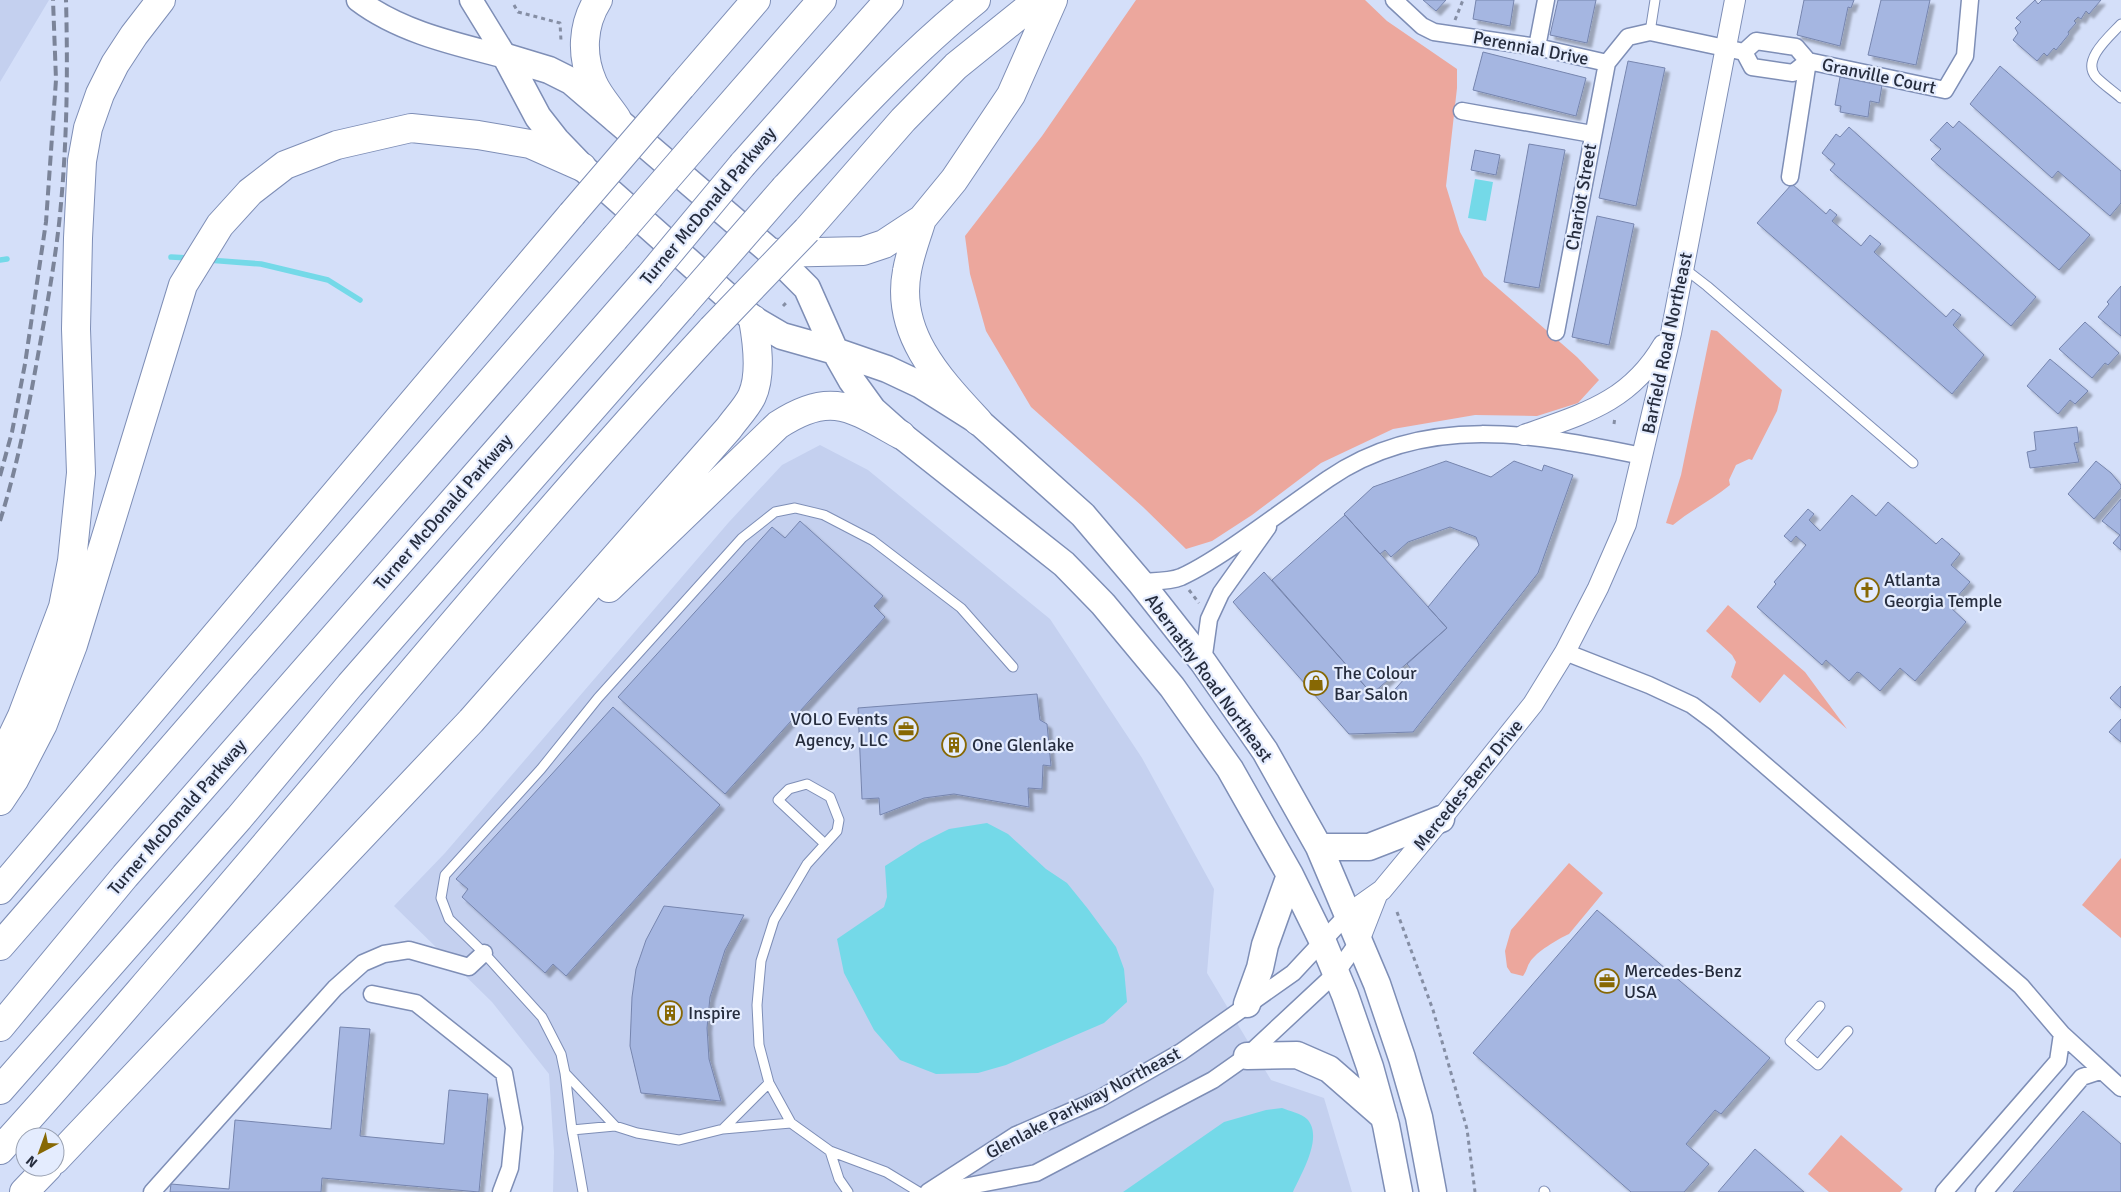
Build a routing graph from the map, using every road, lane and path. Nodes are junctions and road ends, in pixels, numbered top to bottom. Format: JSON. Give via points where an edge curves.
{"nodes":[{"id":1,"x":161,"y":0,"type":"edge"},
{"id":2,"x":358,"y":0,"type":"edge"},
{"id":3,"x":470,"y":0,"type":"edge"},
{"id":4,"x":598,"y":0,"type":"edge"},
{"id":5,"x":756,"y":0,"type":"edge"},
{"id":6,"x":822,"y":0,"type":"edge"},
{"id":7,"x":889,"y":0,"type":"edge"},
{"id":8,"x":976,"y":0,"type":"edge"},
{"id":9,"x":1038,"y":0,"type":"edge"},
{"id":10,"x":1053,"y":0,"type":"edge"},
{"id":11,"x":1394,"y":0,"type":"edge"},
{"id":12,"x":1546,"y":0,"type":"edge"},
{"id":13,"x":1655,"y":0,"type":"edge"},
{"id":14,"x":1735,"y":0,"type":"edge"},
{"id":15,"x":1970,"y":0,"type":"edge"},
{"id":16,"x":514,"y":5,"type":"dead end"},
{"id":17,"x":2121,"y":24,"type":"edge"},
{"id":18,"x":1650,"y":32,"type":"junction"},
{"id":19,"x":561,"y":42,"type":"dead end"},
{"id":20,"x":1537,"y":47,"type":"junction"},
{"id":21,"x":1734,"y":50,"type":"junction"},
{"id":22,"x":506,"y":58,"type":"junction"},
{"id":23,"x":1808,"y":61,"type":"junction"},
{"id":24,"x":1607,"y":63,"type":"junction"},
{"id":25,"x":2121,"y":98,"type":"edge"},
{"id":26,"x":1462,"y":111,"type":"dead end"},
{"id":27,"x":617,"y":119,"type":"junction"},
{"id":28,"x":1592,"y":134,"type":"junction"},
{"id":29,"x":582,"y":167,"type":"junction"},
{"id":30,"x":1790,"y":177,"type":"dead end"},
{"id":31,"x":922,"y":219,"type":"junction"},
{"id":32,"x":772,"y":253,"type":"junction"},
{"id":33,"x":1684,"y":268,"type":"junction"},
{"id":34,"x":788,"y":301,"type":"dead end"},
{"id":35,"x":783,"y":306,"type":"dead end"},
{"id":36,"x":753,"y":318,"type":"junction"},
{"id":37,"x":1556,"y":332,"type":"dead end"},
{"id":38,"x":1671,"y":332,"type":"junction"},
{"id":39,"x":835,"y":351,"type":"junction"},
{"id":40,"x":978,"y":421,"type":"junction"},
{"id":41,"x":901,"y":435,"type":"junction"},
{"id":42,"x":1524,"y":435,"type":"junction"},
{"id":43,"x":1642,"y":456,"type":"junction"},
{"id":44,"x":1913,"y":463,"type":"dead end"},
{"id":45,"x":1274,"y":517,"type":"junction"},
{"id":46,"x":1140,"y":582,"type":"junction"},
{"id":47,"x":1185,"y":584,"type":"dead end"},
{"id":48,"x":1202,"y":608,"type":"dead end"},
{"id":49,"x":1566,"y":652,"type":"junction"},
{"id":50,"x":1203,"y":662,"type":"junction"},
{"id":51,"x":1013,"y":667,"type":"dead end"},
{"id":52,"x":1554,"y":671,"type":"joint"},
{"id":53,"x":472,"y":721,"type":"junction"},
{"id":54,"x":0,"y":762,"type":"edge"},
{"id":55,"x":0,"y":801,"type":"edge"},
{"id":56,"x":1441,"y":820,"type":"junction"},
{"id":57,"x":824,"y":844,"type":"junction"},
{"id":58,"x":1319,"y":847,"type":"junction"},
{"id":59,"x":1290,"y":875,"type":"junction"},
{"id":60,"x":0,"y":890,"type":"edge"},
{"id":61,"x":1377,"y":895,"type":"junction"},
{"id":62,"x":1397,"y":912,"type":"dead end"},
{"id":63,"x":1348,"y":914,"type":"junction"},
{"id":64,"x":1359,"y":941,"type":"junction"},
{"id":65,"x":1323,"y":942,"type":"junction"},
{"id":66,"x":0,"y":946,"type":"edge"},
{"id":67,"x":484,"y":954,"type":"junction"},
{"id":68,"x":1336,"y":973,"type":"junction"},
{"id":69,"x":372,"y":994,"type":"dead end"},
{"id":70,"x":1246,"y":1004,"type":"junction"},
{"id":71,"x":1820,"y":1006,"type":"dead end"},
{"id":72,"x":0,"y":1027,"type":"edge"},
{"id":73,"x":1848,"y":1031,"type":"dead end"},
{"id":74,"x":2062,"y":1034,"type":"junction"},
{"id":75,"x":1247,"y":1056,"type":"junction"},
{"id":76,"x":2100,"y":1070,"type":"junction"},
{"id":77,"x":565,"y":1073,"type":"junction"},
{"id":78,"x":769,"y":1083,"type":"junction"},
{"id":79,"x":2121,"y":1088,"type":"edge"},
{"id":80,"x":0,"y":1090,"type":"edge"},
{"id":81,"x":1384,"y":1116,"type":"junction"},
{"id":82,"x":791,"y":1123,"type":"junction"},
{"id":83,"x":615,"y":1126,"type":"junction"},
{"id":84,"x":723,"y":1129,"type":"junction"},
{"id":85,"x":572,"y":1130,"type":"junction"},
{"id":86,"x":65,"y":1149,"type":"edge"},
{"id":87,"x":0,"y":1150,"type":"edge"},
{"id":88,"x":830,"y":1151,"type":"junction"},
{"id":89,"x":38,"y":1177,"type":"edge"},
{"id":90,"x":24,"y":1192,"type":"edge"},
{"id":91,"x":152,"y":1192,"type":"edge"},
{"id":92,"x":501,"y":1192,"type":"edge"},
{"id":93,"x":583,"y":1192,"type":"edge"},
{"id":94,"x":848,"y":1192,"type":"edge"},
{"id":95,"x":919,"y":1192,"type":"edge"},
{"id":96,"x":928,"y":1192,"type":"edge"},
{"id":97,"x":938,"y":1192,"type":"edge"},
{"id":98,"x":1399,"y":1192,"type":"edge"},
{"id":99,"x":1433,"y":1192,"type":"edge"},
{"id":100,"x":1475,"y":1192,"type":"edge"},
{"id":101,"x":1944,"y":1192,"type":"edge"},
{"id":102,"x":1984,"y":1192,"type":"edge"}],
"edges":[{"from":1,"to":54,"type":"highway","via":[[115,64],[88,128],[82,161],[76,329],[82,473],[72,561],[62,607],[22,716]]},
{"from":2,"to":22,"type":"main road","name":"Abernathy Road Northeast","via":[[372,10],[426,34]]},
{"from":3,"to":22,"type":"main road","name":"Abernathy Road Northeast"},
{"from":4,"to":27,"type":"highway","via":[[584,35],[585,60],[593,84]]},
{"from":5,"to":60,"type":"highway","bridge":true},
{"from":6,"to":66,"type":"highway","bridge":true},
{"from":7,"to":72,"type":"highway","name":"Turner McDonald Parkway","bridge":true,"via":[[125,876]]},
{"from":8,"to":80,"type":"highway","bridge":true,"via":[[940,29],[865,102],[785,188]]},
{"from":9,"to":87,"type":"highway","bridge":true,"via":[[956,66],[903,120],[806,230],[638,408],[221,897]]},
{"from":10,"to":31,"type":"highway","via":[[1011,95],[954,180]]},
{"from":11,"to":20,"type":"street","name":"Perennial Drive","via":[[1422,26],[1434,32]]},
{"from":12,"to":20,"type":"street"},
{"from":13,"to":18,"type":"lane"},
{"from":14,"to":21,"type":"street","name":"Barfield Road Northeast"},
{"from":15,"to":23,"type":"street","name":"Granville Court","via":[[1965,56],[1945,90]]},
{"from":16,"to":19,"type":"path","via":[[518,12],[560,23]]},
{"from":17,"to":25,"type":"lane","via":[[2098,50],[2091,68],[2095,76]]},
{"from":18,"to":21,"type":"street","name":"Perennial Drive"},
{"from":18,"to":24,"type":"street","name":"Perennial Drive","via":[[1628,37]]},
{"from":20,"to":24,"type":"street","name":"Perennial Drive"},
{"from":21,"to":23,"type":"street","name":"Granville Court","via":[[1756,41],[1796,47]]},
{"from":21,"to":23,"type":"street","name":"Granville Court","via":[[1752,67],[1793,73]]},
{"from":21,"to":33,"type":"street","name":"Barfield Road Northeast"},
{"from":22,"to":27,"type":"main road","name":"Abernathy Road Northeast","via":[[549,70],[571,81]]},
{"from":22,"to":29,"type":"main road","name":"Abernathy Road Northeast","via":[[538,117]]},
{"from":23,"to":30,"type":"street"},
{"from":24,"to":28,"type":"street","name":"Chariot Street"},
{"from":26,"to":28,"type":"street"},
{"from":27,"to":32,"type":"main road","name":"Abernathy Road Northeast"},
{"from":28,"to":37,"type":"street","name":"Chariot Street"},
{"from":29,"to":36,"type":"main road","name":"Abernathy Road Northeast"},
{"from":29,"to":55,"type":"highway","via":[[530,144],[411,128],[337,145],[285,165],[250,192],[220,225],[183,285],[73,645],[43,724]]},
{"from":31,"to":32,"type":"highway","via":[[884,244],[863,251]]},
{"from":31,"to":40,"type":"highway","via":[[907,271],[905,297],[908,320],[919,346],[940,380]]},
{"from":32,"to":39,"type":"main road","name":"Abernathy Road Northeast","via":[[807,288]]},
{"from":33,"to":38,"type":"street","name":"Barfield Road Northeast"},
{"from":33,"to":44,"type":"lane"},
{"from":34,"to":35,"type":"path"},
{"from":36,"to":39,"type":"main road","name":"Abernathy Road Northeast","via":[[782,336]]},
{"from":36,"to":53,"type":"highway","via":[[758,367],[752,396],[729,428]]},
{"from":38,"to":42,"type":"street","via":[[1646,370],[1615,398],[1576,417]]},
{"from":38,"to":43,"type":"street","name":"Barfield Road Northeast"},
{"from":39,"to":40,"type":"main road","name":"Abernathy Road Northeast","via":[[921,385]]},
{"from":39,"to":41,"type":"main road","name":"Abernathy Road Northeast","via":[[873,410]]},
{"from":40,"to":46,"type":"main road","name":"Abernathy Road Northeast","via":[[1083,515]]},
{"from":41,"to":53,"type":"highway","via":[[844,406],[810,409],[778,425]]},
{"from":41,"to":59,"type":"main road","name":"Abernathy Road Northeast","via":[[1064,564],[1109,611],[1172,687],[1212,742]]},
{"from":42,"to":43,"type":"street"},
{"from":42,"to":45,"type":"street","via":[[1459,434],[1391,447],[1360,460]]},
{"from":43,"to":49,"type":"street","name":"Barfield Road Northeast","via":[[1626,524]]},
{"from":45,"to":46,"type":"street","via":[[1209,563],[1179,578]]},
{"from":45,"to":50,"type":"street","via":[[1222,593],[1209,619]]},
{"from":46,"to":50,"type":"main road","name":"Abernathy Road Northeast"},
{"from":47,"to":48,"type":"path"},
{"from":49,"to":52,"type":"street","name":"Barfield Road Northeast"},
{"from":49,"to":74,"type":"street","via":[[1649,685],[1700,711],[2020,986]]},
{"from":50,"to":58,"type":"main road","name":"Abernathy Road Northeast","via":[[1265,751]]},
{"from":51,"to":67,"type":"lane","via":[[961,608],[872,540],[824,515],[795,508],[776,512],[742,538],[445,875],[441,898],[449,919]]},
{"from":52,"to":56,"type":"street","name":"Mercedes-Benz Drive","via":[[1533,704]]},
{"from":53,"to":86,"type":"highway"},
{"from":56,"to":58,"type":"main road","via":[[1369,847]]},
{"from":56,"to":61,"type":"street","name":"Mercedes-Benz Drive"},
{"from":57,"to":57,"type":"lane","via":[[837,831],[839,820],[830,797],[807,784],[789,789],[778,800]]},
{"from":57,"to":78,"type":"lane","via":[[807,864],[774,920],[761,961],[757,1005],[759,1037]]},
{"from":58,"to":63,"type":"main road","name":"Abernathy Road Northeast"},
{"from":59,"to":65,"type":"main road","name":"Abernathy Road Northeast"},
{"from":59,"to":70,"type":"main road"},
{"from":61,"to":63,"type":"street","name":"Mercedes-Benz Drive"},
{"from":61,"to":64,"type":"street","name":"Mercedes-Benz Drive"},
{"from":62,"to":100,"type":"path","via":[[1433,1010],[1467,1129]]},
{"from":63,"to":64,"type":"main road","name":"Abernathy Road Northeast"},
{"from":63,"to":65,"type":"street","name":"Glenlake Parkway Northeast"},
{"from":64,"to":68,"type":"street","name":"Glenlake Parkway Northeast"},
{"from":64,"to":99,"type":"main road","name":"Abernathy Road Northeast","via":[[1402,1058],[1419,1117]]},
{"from":65,"to":68,"type":"main road","name":"Abernathy Road Northeast"},
{"from":65,"to":70,"type":"street","name":"Glenlake Parkway Northeast","via":[[1293,973]]},
{"from":67,"to":77,"type":"lane","via":[[542,1017],[561,1054]]},
{"from":67,"to":91,"type":"street","via":[[469,967],[409,950],[384,954],[364,963],[336,988]]},
{"from":68,"to":75,"type":"street","name":"Glenlake Parkway Northeast"},
{"from":68,"to":81,"type":"main road","name":"Abernathy Road Northeast"},
{"from":69,"to":92,"type":"street","via":[[416,1003],[504,1073],[514,1128],[510,1168]]},
{"from":70,"to":96,"type":"street","name":"Glenlake Parkway Northeast","via":[[1181,1052],[1099,1099],[1016,1135]]},
{"from":71,"to":73,"type":"lane","via":[[1790,1041],[1818,1065]]},
{"from":74,"to":76,"type":"street"},
{"from":74,"to":101,"type":"street","via":[[2058,1060]]},
{"from":75,"to":81,"type":"main road","via":[[1297,1055],[1329,1069]]},
{"from":75,"to":97,"type":"street","name":"Glenlake Parkway Northeast","via":[[1213,1080],[1036,1173]]},
{"from":76,"to":79,"type":"street"},
{"from":76,"to":102,"type":"street","via":[[2082,1078]]},
{"from":77,"to":83,"type":"lane"},
{"from":77,"to":85,"type":"lane"},
{"from":78,"to":82,"type":"lane"},
{"from":78,"to":84,"type":"lane"},
{"from":81,"to":98,"type":"main road","name":"Abernathy Road Northeast"},
{"from":82,"to":84,"type":"lane"},
{"from":82,"to":88,"type":"lane"},
{"from":83,"to":84,"type":"lane","via":[[637,1134],[679,1140]]},
{"from":83,"to":85,"type":"lane"},
{"from":85,"to":93,"type":"lane"},
{"from":88,"to":94,"type":"lane","via":[[838,1179]]},
{"from":88,"to":95,"type":"lane","via":[[886,1172]]},
{"from":89,"to":90,"type":"highway"}]}
